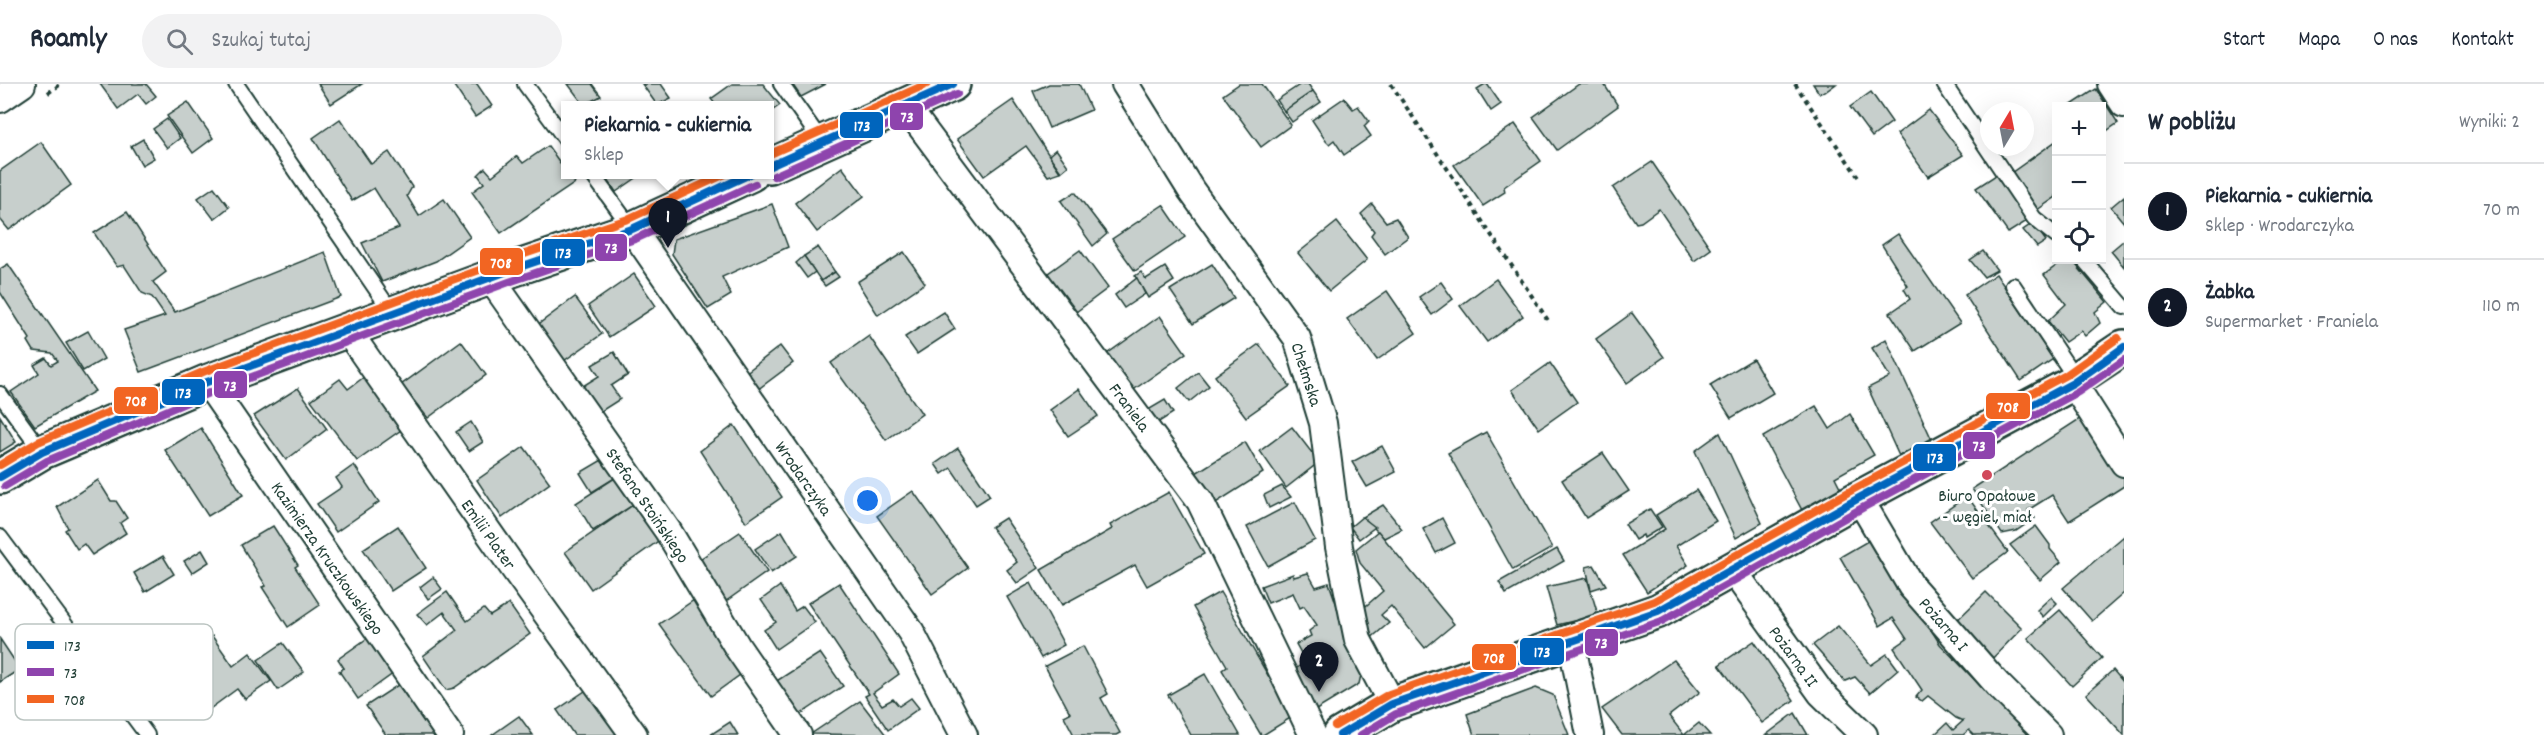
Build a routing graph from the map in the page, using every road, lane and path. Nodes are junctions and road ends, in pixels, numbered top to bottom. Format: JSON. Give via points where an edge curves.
{"nodes":[{"id":1,"x":22,"y":84,"type":"edge"},
{"id":2,"x":236,"y":84,"type":"edge"},
{"id":3,"x":525,"y":84,"type":"edge"},
{"id":4,"x":781,"y":84,"type":"edge"},
{"id":5,"x":1125,"y":84,"type":"edge"},
{"id":6,"x":1391,"y":84,"type":"edge"},
{"id":7,"x":1795,"y":84,"type":"edge"},
{"id":8,"x":1944,"y":84,"type":"edge"},
{"id":9,"x":2111,"y":84,"type":"edge"},
{"id":10,"x":925,"y":92,"type":"edge"},
{"id":11,"x":0,"y":99,"type":"edge"},
{"id":12,"x":2124,"y":104,"type":"edge"},
{"id":13,"x":561,"y":133,"type":"edge"},
{"id":14,"x":822,"y":142,"type":"junction"},
{"id":15,"x":774,"y":164,"type":"edge"},
{"id":16,"x":1859,"y":178,"type":"dead end"},
{"id":17,"x":596,"y":179,"type":"edge"},
{"id":18,"x":740,"y":179,"type":"edge"},
{"id":19,"x":632,"y":229,"type":"junction"},
{"id":20,"x":2052,"y":233,"type":"edge"},
{"id":21,"x":2087,"y":264,"type":"edge"},
{"id":22,"x":491,"y":279,"type":"junction"},
{"id":23,"x":2013,"y":285,"type":"dead end"},
{"id":24,"x":2124,"y":307,"type":"edge"},
{"id":25,"x":393,"y":314,"type":"junction"},
{"id":26,"x":1549,"y":322,"type":"dead end"},
{"id":27,"x":347,"y":330,"type":"junction"},
{"id":28,"x":2124,"y":347,"type":"edge"},
{"id":29,"x":2075,"y":381,"type":"junction"},
{"id":30,"x":207,"y":382,"type":"junction"},
{"id":31,"x":0,"y":394,"type":"edge"},
{"id":32,"x":42,"y":452,"type":"junction"},
{"id":33,"x":2124,"y":464,"type":"edge"},
{"id":34,"x":0,"y":477,"type":"edge"},
{"id":35,"x":1859,"y":498,"type":"junction"},
{"id":36,"x":0,"y":537,"type":"edge"},
{"id":37,"x":1732,"y":569,"type":"junction"},
{"id":38,"x":65,"y":624,"type":"edge"},
{"id":39,"x":1571,"y":640,"type":"junction"},
{"id":40,"x":1392,"y":704,"type":"junction"},
{"id":41,"x":136,"y":720,"type":"edge"},
{"id":42,"x":147,"y":735,"type":"edge"},
{"id":43,"x":450,"y":735,"type":"edge"},
{"id":44,"x":634,"y":735,"type":"edge"},
{"id":45,"x":798,"y":735,"type":"edge"},
{"id":46,"x":964,"y":735,"type":"edge"},
{"id":47,"x":1313,"y":735,"type":"edge"},
{"id":48,"x":1340,"y":735,"type":"edge"},
{"id":49,"x":1590,"y":735,"type":"edge"},
{"id":50,"x":1864,"y":735,"type":"edge"},
{"id":51,"x":2048,"y":735,"type":"edge"}],
"edges":[{"from":1,"to":11,"type":"street"},
{"from":2,"to":25,"type":"lane"},
{"from":3,"to":13,"type":"lane"},
{"from":4,"to":14,"type":"lane"},
{"from":5,"to":40,"type":"street","name":"Chełmska","via":[[1191,190],[1297,338],[1323,423],[1339,547],[1358,640]]},
{"from":6,"to":26,"type":"path"},
{"from":7,"to":16,"type":"path"},
{"from":8,"to":20,"type":"lane","via":[[2034,218]]},
{"from":9,"to":12,"type":"street"},
{"from":10,"to":14,"type":"street"},
{"from":10,"to":47,"type":"street","name":"Franiela","via":[[1200,501]]},
{"from":14,"to":15,"type":"street"},
{"from":17,"to":19,"type":"lane"},
{"from":18,"to":19,"type":"street"},
{"from":19,"to":22,"type":"street"},
{"from":19,"to":46,"type":"street","name":"Wrodarczyka","via":[[911,632]]},
{"from":21,"to":24,"type":"lane"},
{"from":22,"to":25,"type":"street"},
{"from":22,"to":45,"type":"street","name":"Stefana Stoińskiego","via":[[668,531],[738,648]]},
{"from":23,"to":29,"type":"lane"},
{"from":25,"to":27,"type":"street"},
{"from":27,"to":30,"type":"street"},
{"from":27,"to":44,"type":"street","name":"Emilii Plater"},
{"from":28,"to":29,"type":"street"},
{"from":29,"to":33,"type":"street"},
{"from":29,"to":35,"type":"street"},
{"from":30,"to":32,"type":"street"},
{"from":30,"to":43,"type":"street","name":"Kazimierza Kruczkowskiego"},
{"from":31,"to":32,"type":"lane"},
{"from":32,"to":34,"type":"street"},
{"from":35,"to":37,"type":"street"},
{"from":35,"to":51,"type":"street","name":"Pożarna I","via":[[1911,586]]},
{"from":36,"to":38,"type":"lane"},
{"from":37,"to":39,"type":"street","via":[[1658,611]]},
{"from":37,"to":50,"type":"street","name":"Pożarna II","via":[[1821,693]]},
{"from":39,"to":40,"type":"street"},
{"from":39,"to":49,"type":"street"},
{"from":40,"to":48,"type":"street"},
{"from":41,"to":42,"type":"lane"}]}
